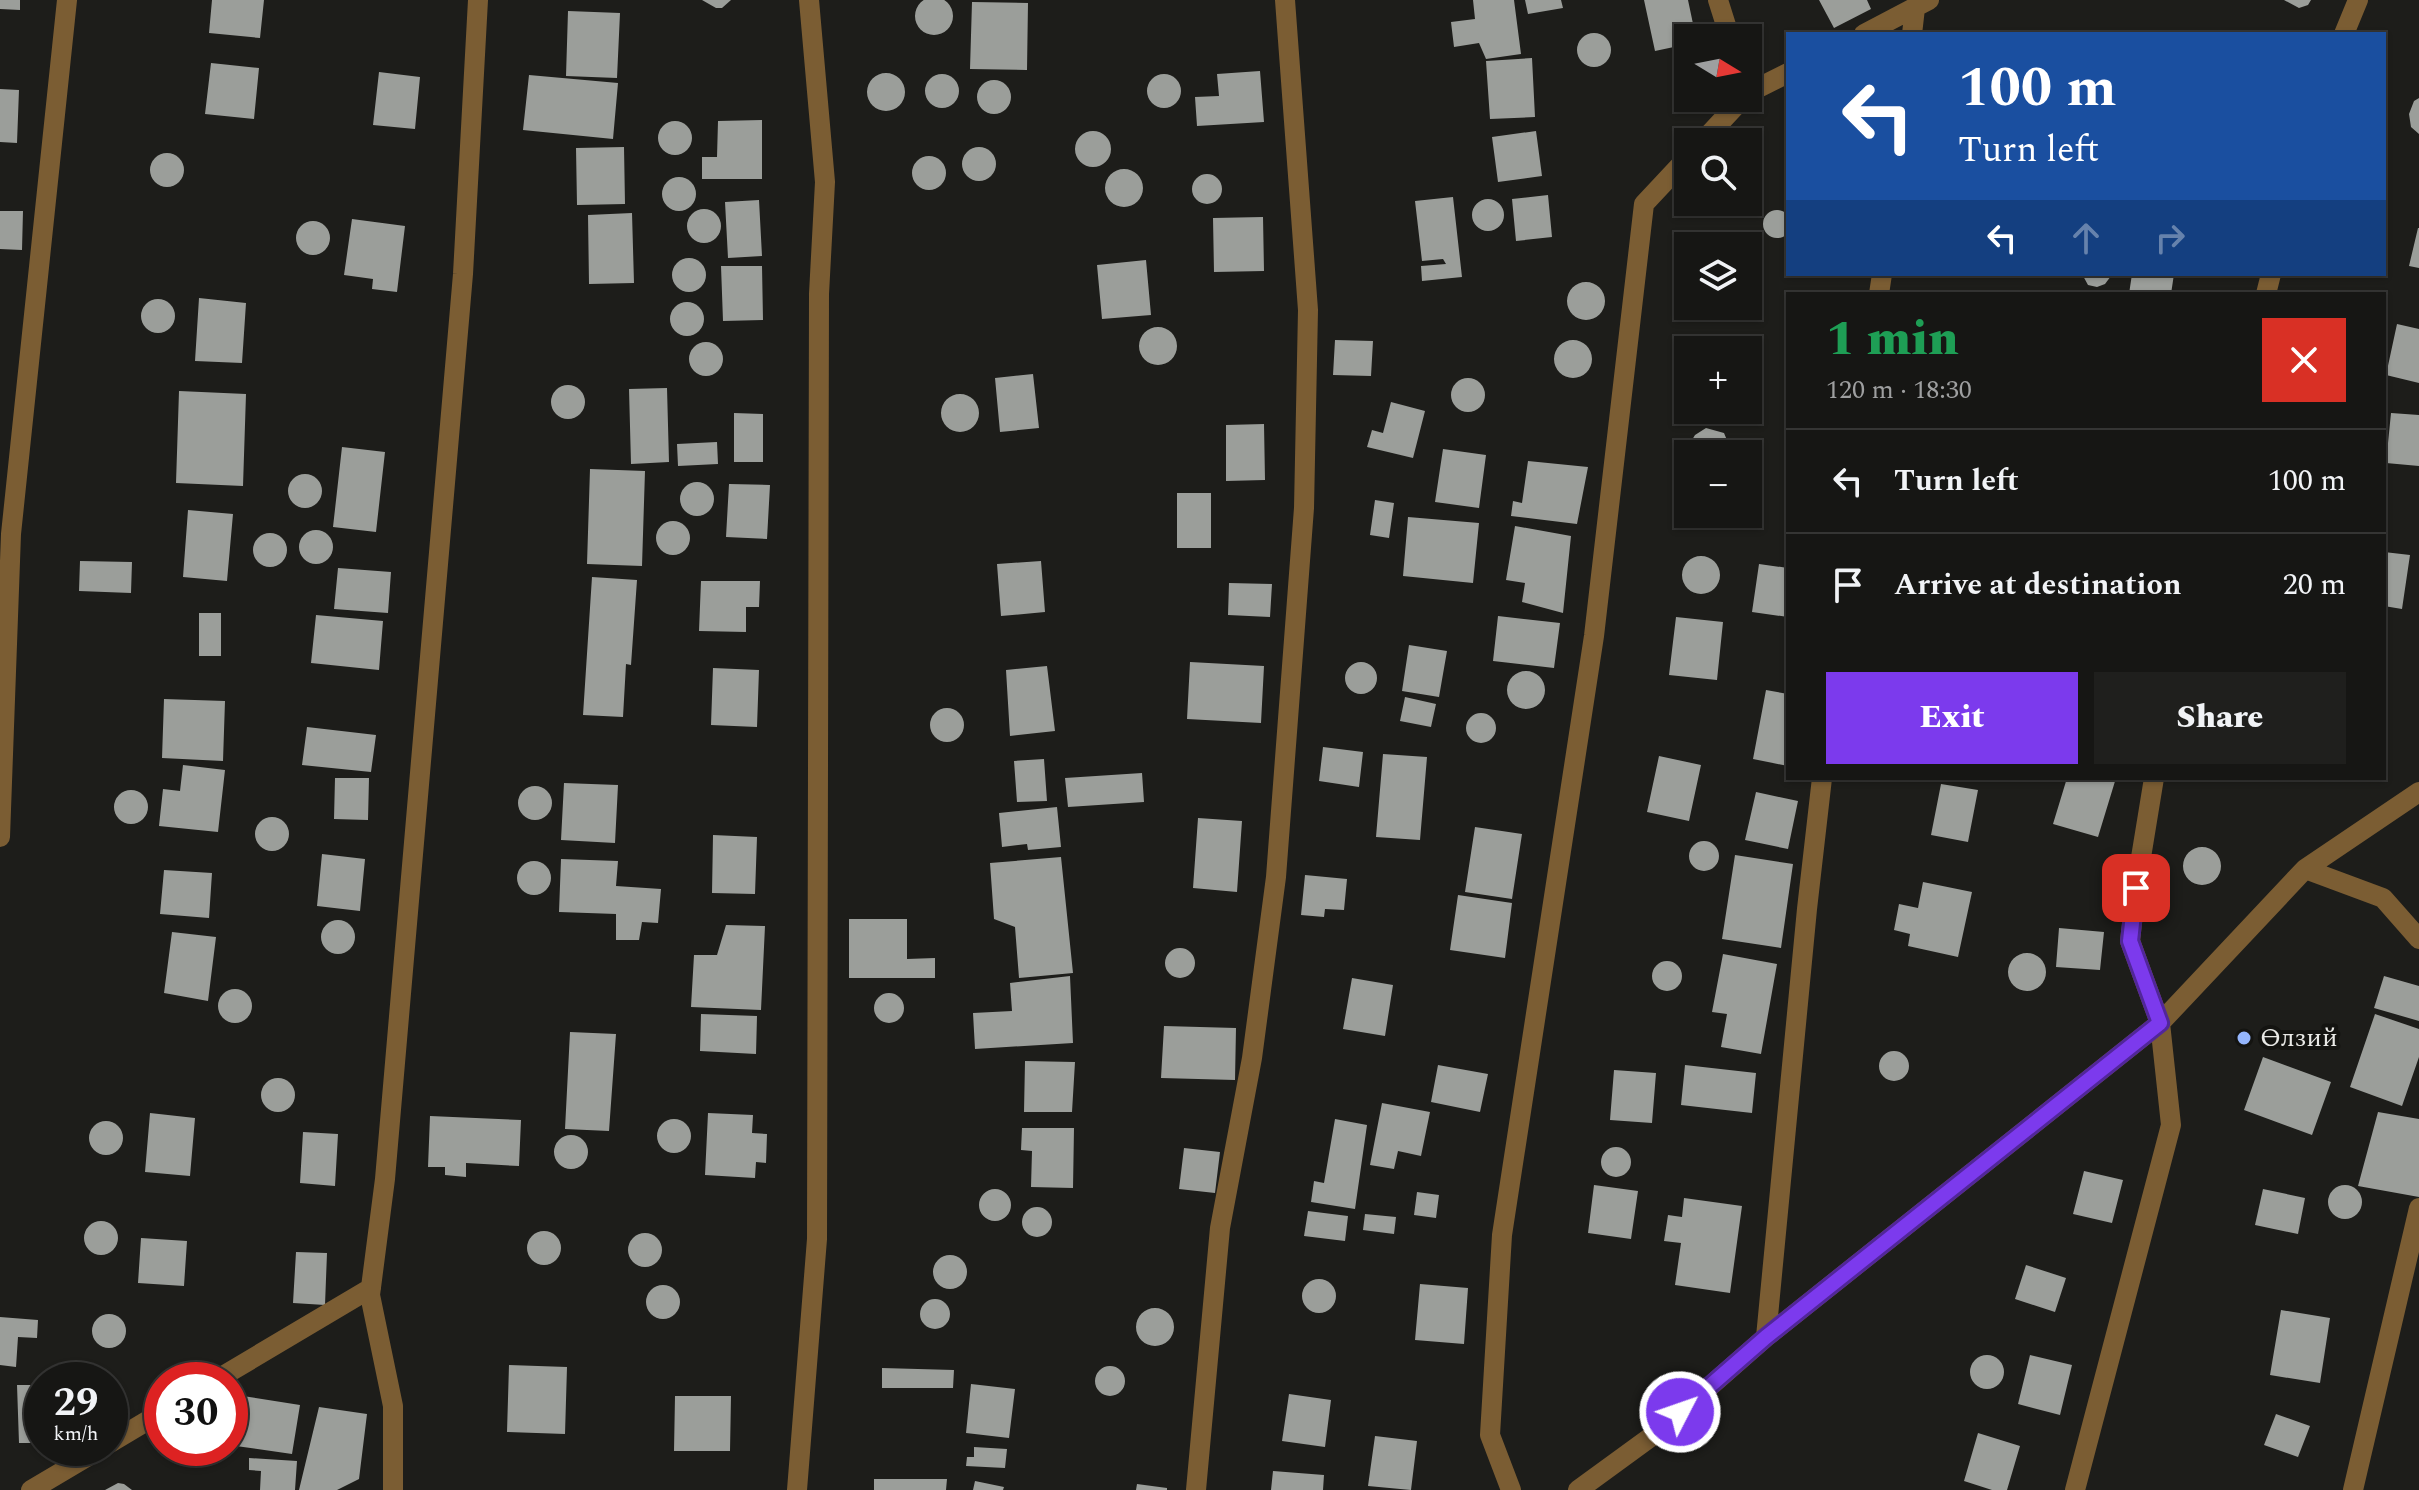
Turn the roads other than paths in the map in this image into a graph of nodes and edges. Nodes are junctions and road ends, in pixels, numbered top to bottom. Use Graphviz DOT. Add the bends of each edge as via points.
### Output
graph roads {
  1 [pos="67,0"];
  2 [pos="478,0"];
  3 [pos="809,0"];
  4 [pos="1285,0"];
  5 [pos="1718,0"];
  6 [pos="2358,0"];
  7 [pos="1922,4"];
  8 [pos="1726,24"];
  9 [pos="1868,32"];
  10 [pos="1913,32"];
  11 [pos="2345,32"];
  12 [pos="1786,74"];
  13 [pos="1762,86"];
  14 [pos="1730,112"];
  15 [pos="1715,128"];
  16 [pos="1674,172"];
  17 [pos="1822,780"];
  18 [pos="2154,780"];
  19 [pos="2419,785"];
  20 [pos="2419,792"];
  21 [pos="0,837"];
  22 [pos="2305,869"];
  23 [pos="2419,939"];
  24 [pos="2160,1023"];
  25 [pos="2419,1208"];
  26 [pos="371,1288"];
  27 [pos="1766,1337"];
  28 [pos="246,1362"];
  29 [pos="72,1466"];
  30 [pos="31,1490"];
  31 [pos="393,1490"];
  32 [pos="797,1490"];
  33 [pos="1196,1490"];
  34 [pos="1511,1490"];
  35 [pos="1578,1490"];
  36 [pos="2075,1490"];
  37 [pos="2353,1490"];
  1 -- 21 [label="street" via="11,534"];
  2 -- 26 [label="street" via="463,274 385,1179"];
  3 -- 32 [label="street" via="825,182 819,294 817,1239"];
  4 -- 33 [label="street" via="1308,310 1304,508 1276,877 1252,1058 1220,1228"];
  5 -- 8 [label="street"];
  6 -- 11 [label="street"];
  7 -- 9 [label="street"];
  7 -- 10 [label="street"];
  12 -- 13 [label="street"];
  14 -- 15 [label="street"];
  16 -- 34 [label="street" via="1644,204 1594,636 1502,1235 1490,1435"];
  17 -- 27 [label="street"];
  18 -- 24 [label="street" via="2130,941"];
  19 -- 20 [label="street"];
  20 -- 22 [label="street"];
  22 -- 23 [label="street" via="2383,898"];
  22 -- 24 [label="street"];
  24 -- 27 [label="street"];
  24 -- 36 [label="street" via="2171,1125"];
  25 -- 37 [label="street"];
  26 -- 28 [label="street"];
  26 -- 31 [label="street" via="393,1406"];
  27 -- 35 [label="street" via="1659,1431"];
  29 -- 30 [label="street"];
}
